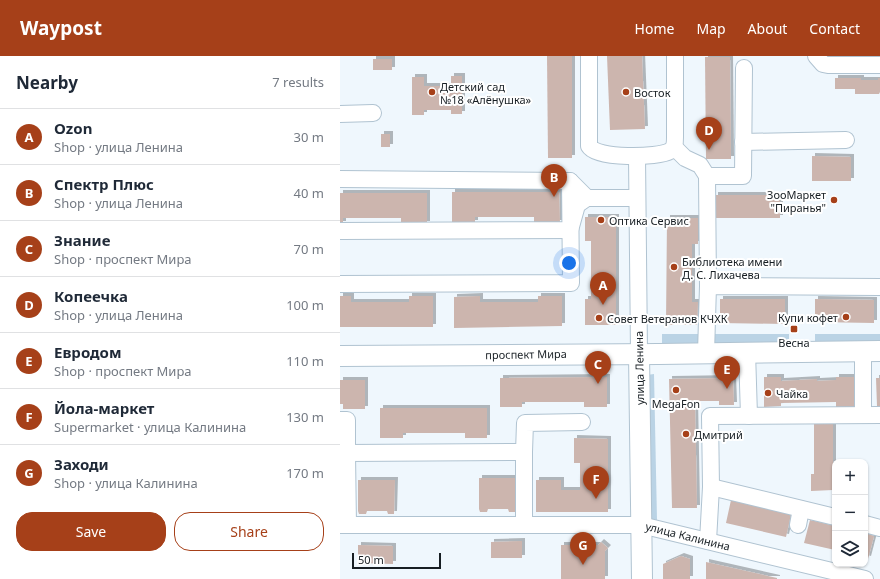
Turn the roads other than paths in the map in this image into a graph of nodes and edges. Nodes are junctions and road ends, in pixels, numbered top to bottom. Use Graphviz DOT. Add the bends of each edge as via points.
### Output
graph roads {
  1 [pos="589,56"];
  2 [pos="675,56"];
  3 [pos="816,56"];
  4 [pos="880,65"];
  5 [pos="744,68"];
  6 [pos="373,113"];
  7 [pos="340,114"];
  8 [pos="846,140"];
  9 [pos="743,142"];
  10 [pos="674,147"];
  11 [pos="637,156"];
  12 [pos="707,176"];
  13 [pos="340,179"];
  14 [pos="570,181"];
  15 [pos="588,198"];
  16 [pos="637,198"];
  17 [pos="570,230"];
  18 [pos="340,231"];
  19 [pos="340,284"];
  20 [pos="708,286"];
  21 [pos="880,286"];
  22 [pos="871,351"];
  23 [pos="747,352"];
  24 [pos="639,353"];
  25 [pos="706,353"];
  26 [pos="340,356"];
  27 [pos="863,415"];
  28 [pos="880,415"];
  29 [pos="749,416"];
  30 [pos="340,420"];
  31 [pos="582,422"];
  32 [pos="524,452"];
  33 [pos="347,453"];
  34 [pos="711,487"];
  35 [pos="801,509"];
  36 [pos="832,516"];
  37 [pos="344,525"];
  38 [pos="524,525"];
  39 [pos="642,525"];
  40 [pos="868,525"];
  41 [pos="798,526"];
  42 [pos="880,528"];
  43 [pos="708,541"];
  44 [pos="642,579"];
  45 [pos="865,579"];
  1 -- 11 [label="street" via="591,149 599,153"];
  2 -- 10 [label="street"];
  3 -- 4 [label="street" via="823,64 828,65"];
  5 -- 9 [label="street"];
  6 -- 7 [label="street"];
  8 -- 9 [label="street"];
  9 -- 12 [label="street" via="743,176"];
  10 -- 11 [label="street" via="669,152"];
  10 -- 12 [label="street" via="685,158 700,165"];
  11 -- 16 [label="street, улица Ленина"];
  12 -- 20 [label="street"];
  13 -- 14 [label="street"];
  14 -- 15 [label="street"];
  14 -- 17 [label="street"];
  15 -- 16 [label="street"];
  15 -- 17 [label="street" via="578,205"];
  16 -- 24 [label="street, улица Ленина"];
  17 -- 18 [label="street"];
  17 -- 19 [label="street" via="571,283"];
  20 -- 21 [label="street"];
  20 -- 25 [label="street"];
  22 -- 23 [label="main road, проспект Мира"];
  22 -- 27 [label="street"];
  23 -- 25 [label="main road, проспект Мира"];
  23 -- 29 [label="street"];
  24 -- 25 [label="main road, проспект Мира"];
  24 -- 26 [label="main road, проспект Мира"];
  24 -- 39 [label="main road, улица Ленина"];
  27 -- 28 [label="street"];
  27 -- 29 [label="street"];
  29 -- 34 [label="street" via="710,416"];
  30 -- 33 [label="street" via="347,420"];
  31 -- 32 [label="street" via="525,423"];
  32 -- 33 [label="street"];
  32 -- 38 [label="street"];
  33 -- 37 [label="street"];
  34 -- 35 [label="street"];
  34 -- 43 [label="street"];
  35 -- 36 [label="street"];
  35 -- 41 [label="street"];
  37 -- 38 [label="street, улица Калинина"];
  38 -- 39 [label="street, улица Калинина"];
  39 -- 43 [label="street, улица Калинина"];
  39 -- 44 [label="main road, улица Ленина"];
  40 -- 42 [label="street"];
  43 -- 45 [label="street, улица Калинина"];
}
